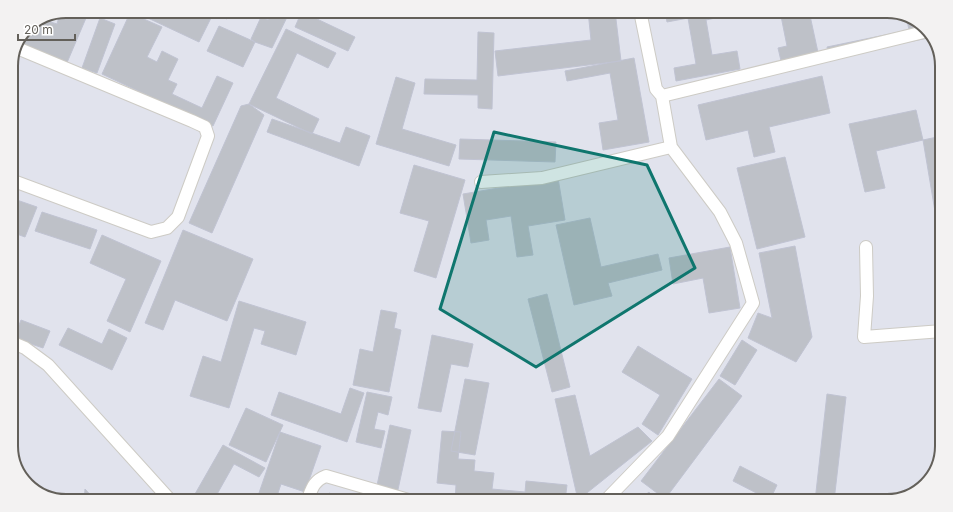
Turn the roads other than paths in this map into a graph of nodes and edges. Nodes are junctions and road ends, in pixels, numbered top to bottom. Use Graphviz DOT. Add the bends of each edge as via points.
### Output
graph roads {
  1 [pos="641,18"];
  2 [pos="922,33"];
  3 [pos="21,50"];
  4 [pos="662,96"];
  5 [pos="671,147"];
  6 [pos="480,182"];
  7 [pos="18,183"];
  8 [pos="866,247"];
  9 [pos="935,332"];
  10 [pos="18,345"];
  11 [pos="165,494"];
  12 [pos="310,494"];
  13 [pos="388,494"];
  14 [pos="612,494"];
  1 -- 4 [label="street" via="656,89"];
  2 -- 4 [label="street"];
  3 -- 7 [label="street" via="192,121 205,128 208,136 178,217 167,228 151,232"];
  4 -- 5 [label="street"];
  5 -- 6 [label="street" via="542,178"];
  5 -- 14 [label="street" via="720,212 736,243 753,303 668,436"];
  8 -- 9 [label="street" via="864,337"];
  10 -- 11 [label="street" via="48,365"];
  12 -- 13 [label="street" via="318,479 326,476"];
}
